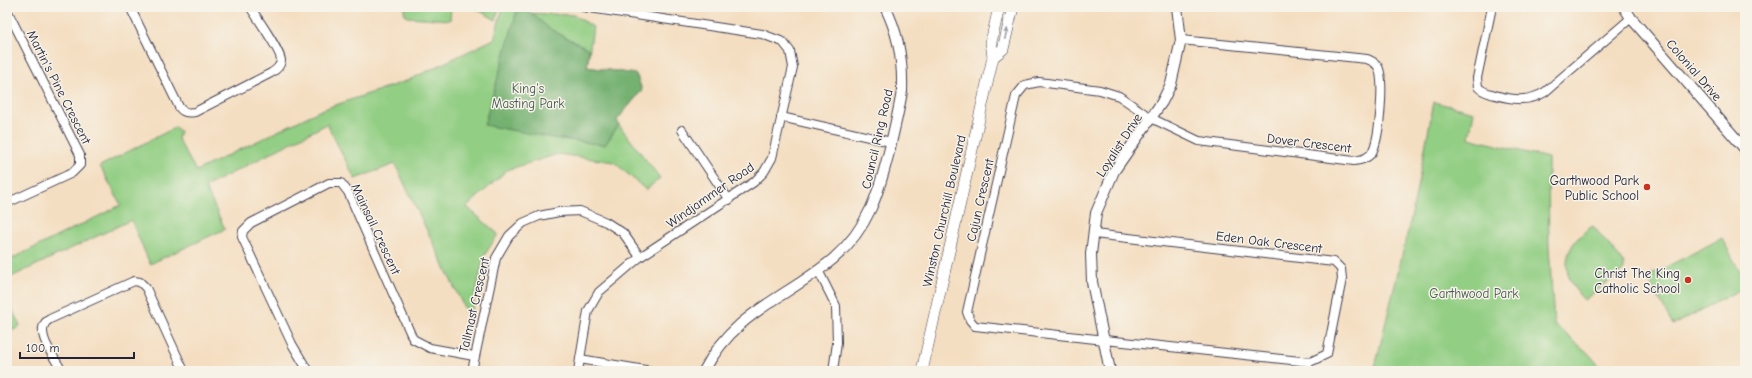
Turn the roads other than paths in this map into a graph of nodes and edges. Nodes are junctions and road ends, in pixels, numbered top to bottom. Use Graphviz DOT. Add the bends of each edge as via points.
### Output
graph roads {
  1 [pos="130,7"];
  2 [pos="250,7"];
  3 [pos="583,7"];
  4 [pos="885,7"];
  5 [pos="999,7"];
  6 [pos="1013,7"];
  7 [pos="1177,7"];
  8 [pos="1492,7"];
  9 [pos="1624,7"];
  10 [pos="7,10"];
  11 [pos="1631,18"];
  12 [pos="1181,40"];
  13 [pos="993,58"];
  14 [pos="781,117"];
  15 [pos="1151,118"];
  16 [pos="682,130"];
  17 [pos="891,142"];
  18 [pos="1745,149"];
  19 [pos="729,200"];
  20 [pos="7,203"];
  21 [pos="1094,234"];
  22 [pos="640,257"];
  23 [pos="818,270"];
  24 [pos="1104,339"];
  25 [pos="474,356"];
  26 [pos="580,359"];
  27 [pos="62,371"];
  28 [pos="184,371"];
  29 [pos="308,371"];
  30 [pos="472,371"];
  31 [pos="578,371"];
  32 [pos="651,371"];
  33 [pos="704,371"];
  34 [pos="833,371"];
  35 [pos="922,371"];
  36 [pos="1110,371"];
  1 -- 2 [label="street" via="179,107 188,113 195,112 271,73 281,63 281,58"];
  3 -- 14 [label="street, Windjammer Road" via="762,34 783,42 790,51 793,67"];
  4 -- 17 [label="street, Council Ring Road" via="896,34 903,77 900,106"];
  5 -- 13 [label="main road, Winston Churchill Boulevard" via="991,42"];
  13 -- 6 [label="main road, Winston Churchill Boulevard, one-way" via="1003,49"];
  7 -- 12 [label="street, Loyalist Drive"];
  8 -- 11 [label="street" via="1477,78 1478,88 1519,100 1533,98 1545,92"];
  9 -- 11 [label="street, Colonial Drive"];
  10 -- 20 [label="street, Martin's Pine Crescent" via="80,155 80,165 72,173"];
  11 -- 18 [label="street, Colonial Drive"];
  12 -- 15 [label="street, Loyalist Drive" via="1171,84"];
  12 -- 15 [label="street, Dover Crescent" via="1367,59 1374,62 1379,67 1382,87 1380,117 1373,149 1363,160 1354,161 1199,141"];
  13 -- 35 [label="main road, Winston Churchill Boulevard"];
  14 -- 17 [label="street"];
  14 -- 19 [label="street, Windjammer Road" via="772,158 764,172"];
  15 -- 21 [label="street, Loyalist Drive" via="1114,171 1096,214"];
  15 -- 24 [label="street, Cajun Crescent" via="1119,96 1100,90 1039,82 1025,85 1016,96 967,312 975,326"];
  16 -- 19 [label="street"];
  17 -- 23 [label="street, Council Ring Road" via="881,186 868,217 848,244"];
  19 -- 22 [label="street, Windjammer Road"];
  21 -- 24 [label="street, Loyalist Drive" via="1091,254 1092,282"];
  21 -- 24 [label="street, Eden Oak Crescent" via="1324,260 1334,262 1341,269 1342,279 1327,354 1310,362"];
  22 -- 25 [label="street, Tallmast Crescent" via="623,233 606,222 580,211 539,216 523,223 509,236 496,258"];
  22 -- 26 [label="street, Windjammer Road" via="598,292 588,311"];
  23 -- 33 [label="street, Council Ring Road" via="736,327 720,345"];
  23 -- 34 [label="street" via="836,306 837,343"];
  24 -- 36 [label="street, Loyalist Drive"];
  25 -- 29 [label="street, Mainsail Crescent" via="430,348 413,339 348,192 341,183 329,182 251,223 243,231 242,237 292,344"];
  25 -- 30 [label="street, Tallmast Crescent"];
  26 -- 31 [label="street, Windjammer Road"];
  26 -- 32 [label="street"];
  27 -- 28 [label="street" via="43,336 41,330 44,323 134,281 140,282 146,288"];
}
